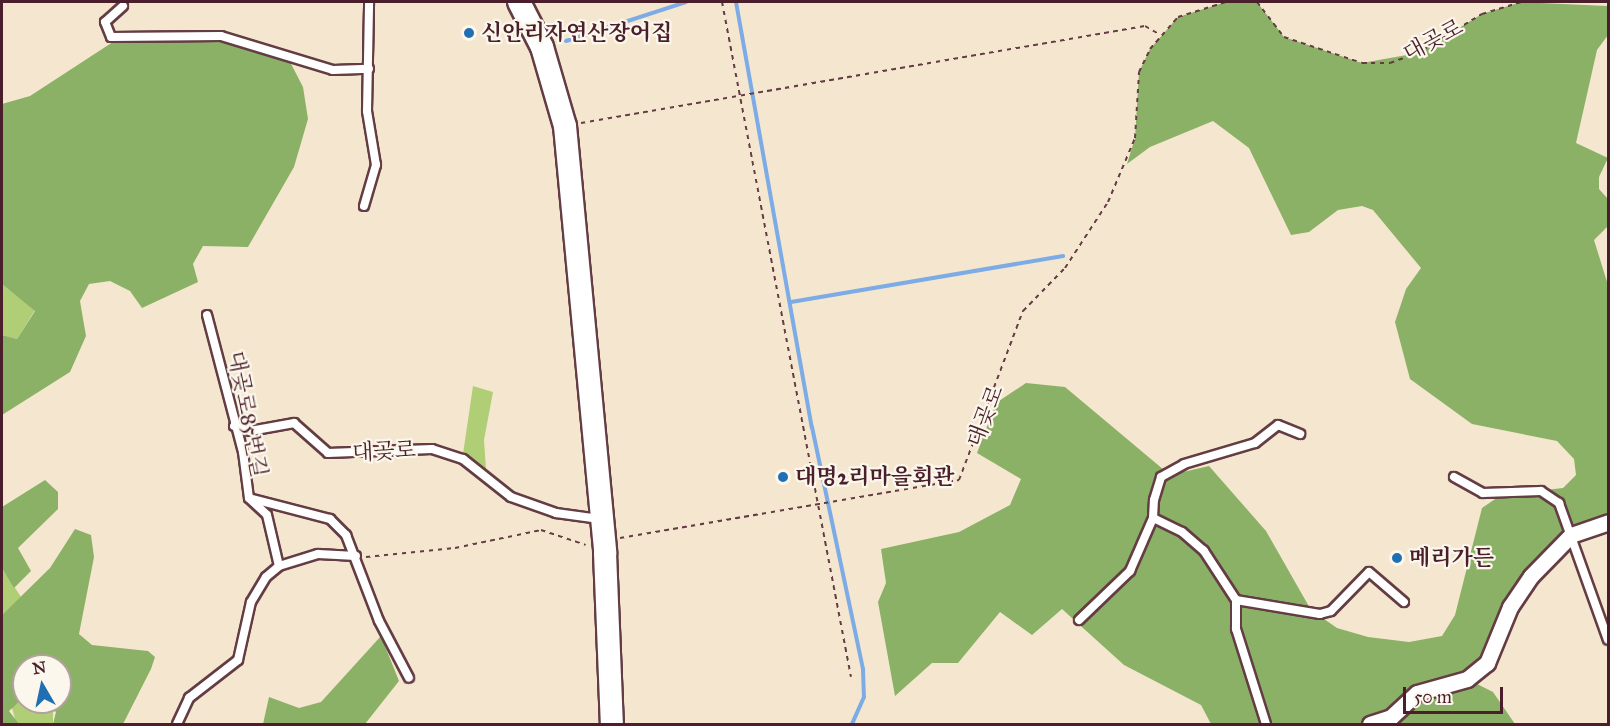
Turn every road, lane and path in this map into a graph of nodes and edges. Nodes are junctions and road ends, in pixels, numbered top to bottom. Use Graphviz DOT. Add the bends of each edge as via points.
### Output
graph roads {
  1 [pos="369,2"];
  2 [pos="519,2"];
  3 [pos="722,2"];
  4 [pos="1226,2"];
  5 [pos="1257,2"];
  6 [pos="1521,2"];
  7 [pos="123,6"];
  8 [pos="1159,34"];
  9 [pos="369,69"];
  10 [pos="740,94"];
  11 [pos="565,126"];
  12 [pos="364,207"];
  13 [pos="207,315"];
  14 [pos="234,426"];
  15 [pos="1300,434"];
  16 [pos="1454,477"];
  17 [pos="249,498"];
  18 [pos="818,505"];
  19 [pos="1153,518"];
  20 [pos="1608,522"];
  21 [pos="1571,535"];
  22 [pos="604,538"];
  23 [pos="356,556"];
  24 [pos="279,566"];
  25 [pos="1236,600"];
  26 [pos="1404,602"];
  27 [pos="1079,620"];
  28 [pos="1608,640"];
  29 [pos="850,677"];
  30 [pos="409,678"];
  31 [pos="177,724"];
  32 [pos="612,724"];
  33 [pos="1266,724"];
  34 [pos="1370,724"];
  1 -- 9 [label="lane"];
  2 -- 11 [label="street" via="542,46"];
  3 -- 10 [label="path"];
  4 -- 8 [label="path, 대곶로" via="1178,16"];
  5 -- 6 [label="path, 대곶로" via="1284,37 1362,63 1418,54 1482,14"];
  7 -- 9 [label="lane" via="105,22 111,37 221,36 333,70"];
  8 -- 10 [label="path" via="1145,26"];
  8 -- 18 [label="path, 대곶로" via="1140,72 1135,138 1108,202 1074,256 1023,311 959,480"];
  9 -- 12 [label="lane" via="367,111 376,165"];
  10 -- 11 [label="path"];
  10 -- 18 [label="path"];
  11 -- 22 [label="street"];
  13 -- 14 [label="lane, 대곶로85번길"];
  14 -- 17 [label="lane, 대곶로85번길"];
  14 -- 22 [label="lane, 대곶로" via="250,431 294,423 328,453 432,449 464,459 511,497 556,513"];
  15 -- 19 [label="lane" via="1278,425 1255,442 1170,470 1156,489"];
  16 -- 21 [label="lane" via="1483,493 1528,489 1552,496"];
  17 -- 23 [label="lane, 대곶로85번길" via="330,519"];
  17 -- 24 [label="lane" via="267,515"];
  18 -- 22 [label="path, 대곶로"];
  18 -- 29 [label="path"];
  19 -- 25 [label="lane" via="1204,551"];
  19 -- 27 [label="lane" via="1130,571"];
  20 -- 21 [label="street"];
  21 -- 28 [label="lane"];
  21 -- 34 [label="street" via="1531,576 1510,607 1487,663 1467,679 1424,690 1391,717"];
  22 -- 23 [label="path" via="541,530 455,548"];
  22 -- 32 [label="street"];
  23 -- 24 [label="lane" via="318,554"];
  23 -- 30 [label="lane, 대곶로85번길" via="379,621"];
  24 -- 31 [label="lane" via="256,590 238,660 189,698"];
  25 -- 26 [label="lane" via="1320,614 1331,611 1369,572"];
  25 -- 33 [label="lane" via="1236,629"];
}
